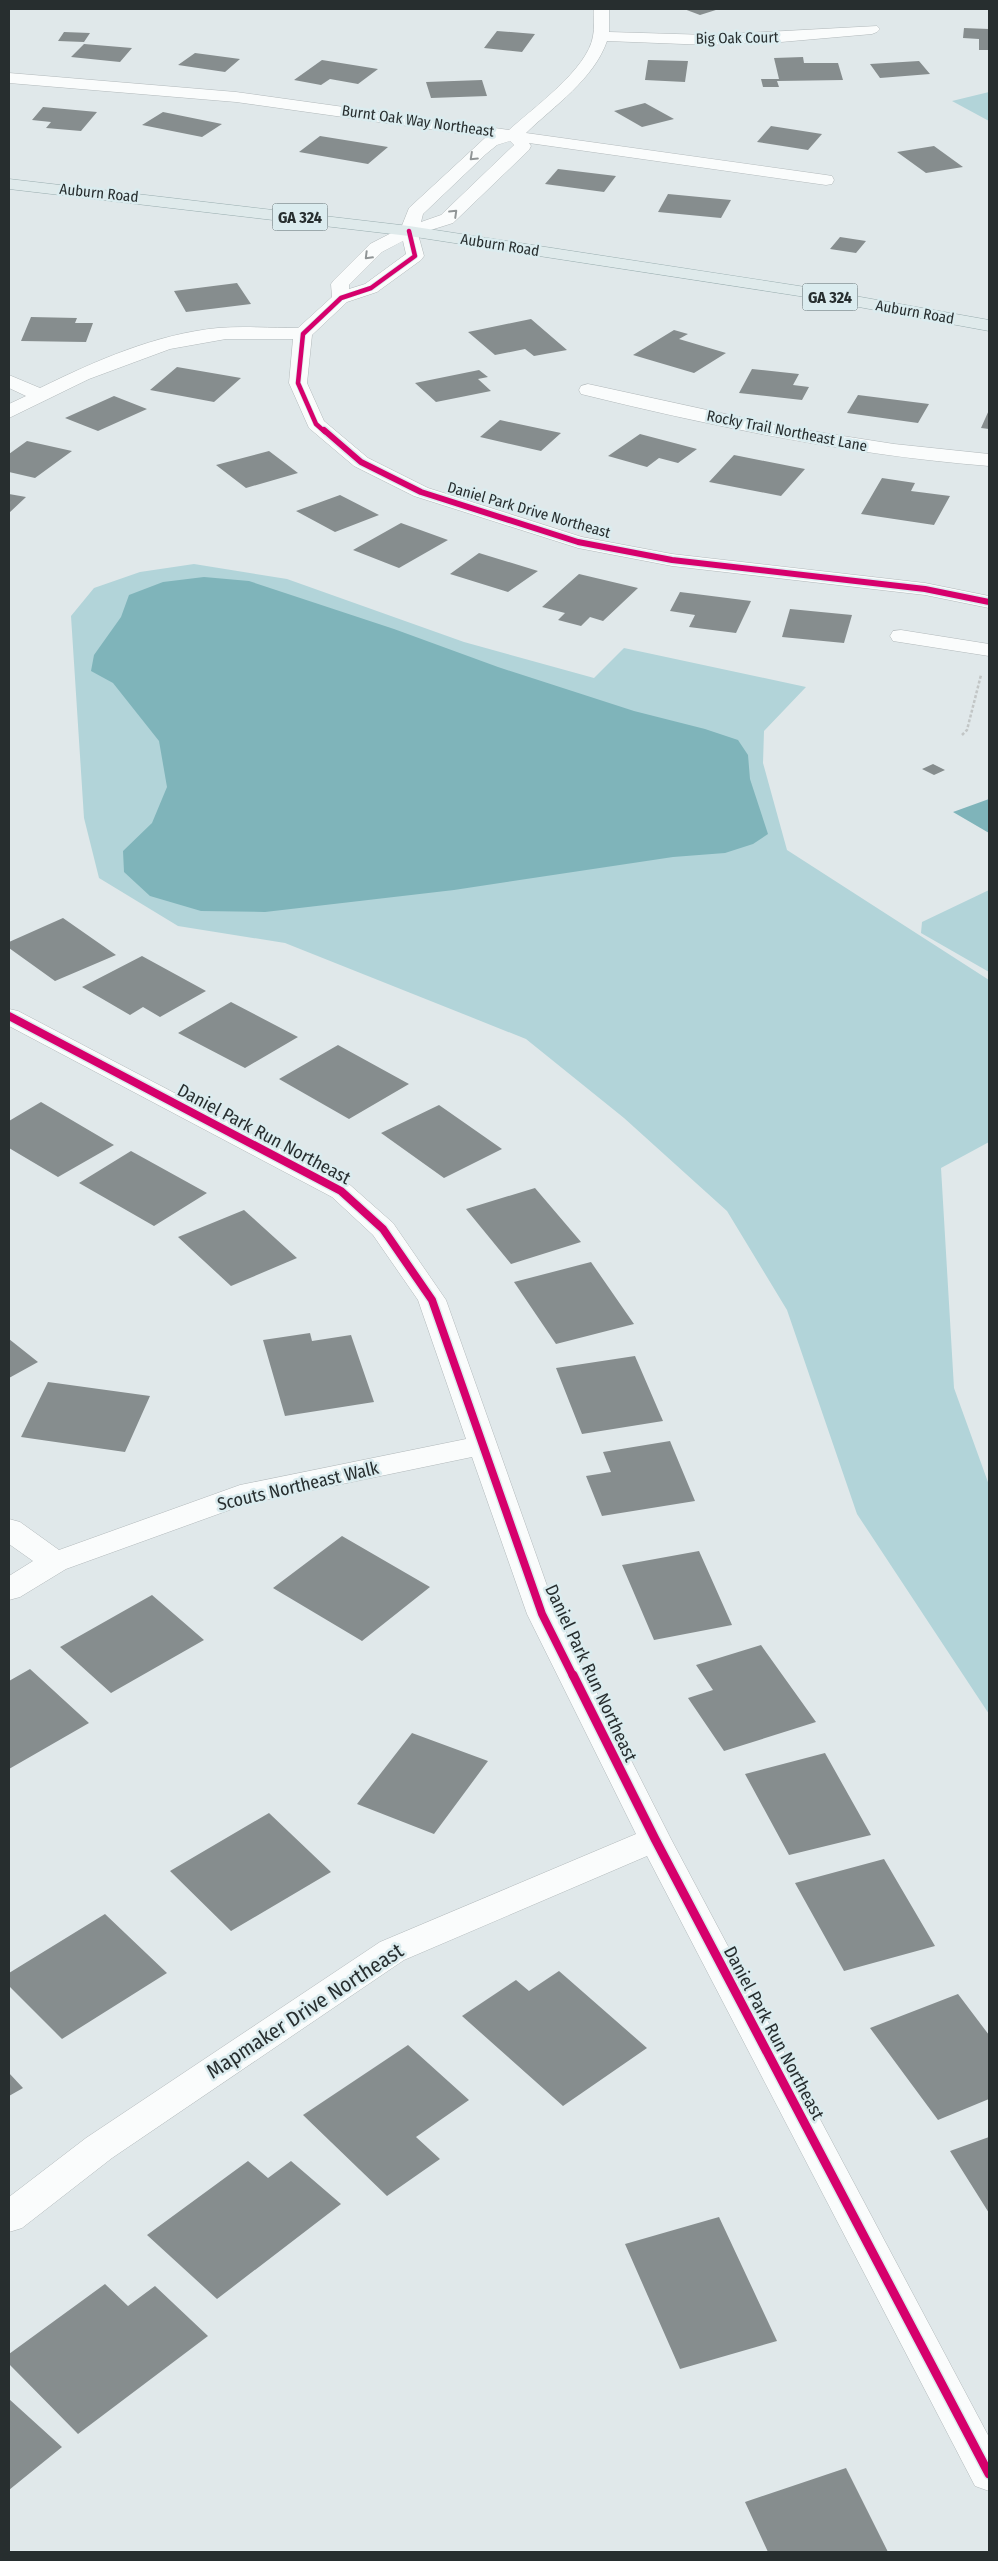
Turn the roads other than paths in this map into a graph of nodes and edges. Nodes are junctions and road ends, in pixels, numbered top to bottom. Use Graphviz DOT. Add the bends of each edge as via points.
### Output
graph roads {
  1 [pos="601,9"];
  2 [pos="872,30"];
  3 [pos="601,36"];
  4 [pos="9,78"];
  5 [pos="515,134"];
  6 [pos="826,180"];
  7 [pos="9,184"];
  8 [pos="409,231"];
  9 [pos="341,298"];
  10 [pos="989,326"];
  11 [pos="303,334"];
  12 [pos="9,381"];
  13 [pos="588,390"];
  14 [pos="40,395"];
  15 [pos="9,412"];
  16 [pos="989,460"];
  17 [pos="989,602"];
  18 [pos="901,636"];
  19 [pos="989,650"];
  20 [pos="9,1016"];
  21 [pos="483,1445"];
  22 [pos="9,1529"];
  23 [pos="55,1562"];
  24 [pos="9,1590"];
  25 [pos="655,1839"];
  26 [pos="9,2217"];
  27 [pos="989,2474"];
  1 -- 3 [label="street"];
  2 -- 3 [label="street, Big Oak Court" via="709,40"];
  3 -- 5 [label="street" via="596,50 579,74"];
  4 -- 5 [label="street, Burnt Oak Way Northeast" via="236,96"];
  5 -- 6 [label="street, Burnt Oak Way Northeast"];
  5 -- 8 [label="street, one-way" via="491,141 480,150 415,212"];
  8 -- 5 [label="street, one-way" via="447,219 523,146"];
  7 -- 8 [label="main road, Auburn Road / GA 324"];
  8 -- 9 [label="street, one-way" via="376,248 340,284"];
  8 -- 9 [label="street" via="415,256 372,288"];
  8 -- 10 [label="main road, Auburn Road / GA 324" via="799,292"];
  9 -- 11 [label="street"];
  11 -- 14 [label="street" via="216,334 156,346"];
  11 -- 17 [label="street, Daniel Park Drive Northeast" via="298,383 316,424 360,462 421,492 578,542 672,560 925,589"];
  12 -- 14 [label="street"];
  13 -- 16 [label="street, Rocky Trail Northeast Lane" via="785,433 894,450"];
  14 -- 15 [label="street"];
  18 -- 19 [label="street"];
  20 -- 21 [label="street, Daniel Park Run Northeast" via="342,1191 383,1229 432,1300"];
  21 -- 23 [label="street, Scouts Northeast Walk" via="240,1495"];
  21 -- 25 [label="street, Daniel Park Run Northeast" via="542,1614"];
  22 -- 23 [label="street"];
  23 -- 24 [label="street, Scouts Northeast Walk"];
  25 -- 26 [label="street, Mapmaker Drive Northeast" via="392,1951 98,2148"];
  25 -- 27 [label="street, Daniel Park Run Northeast"];
}
